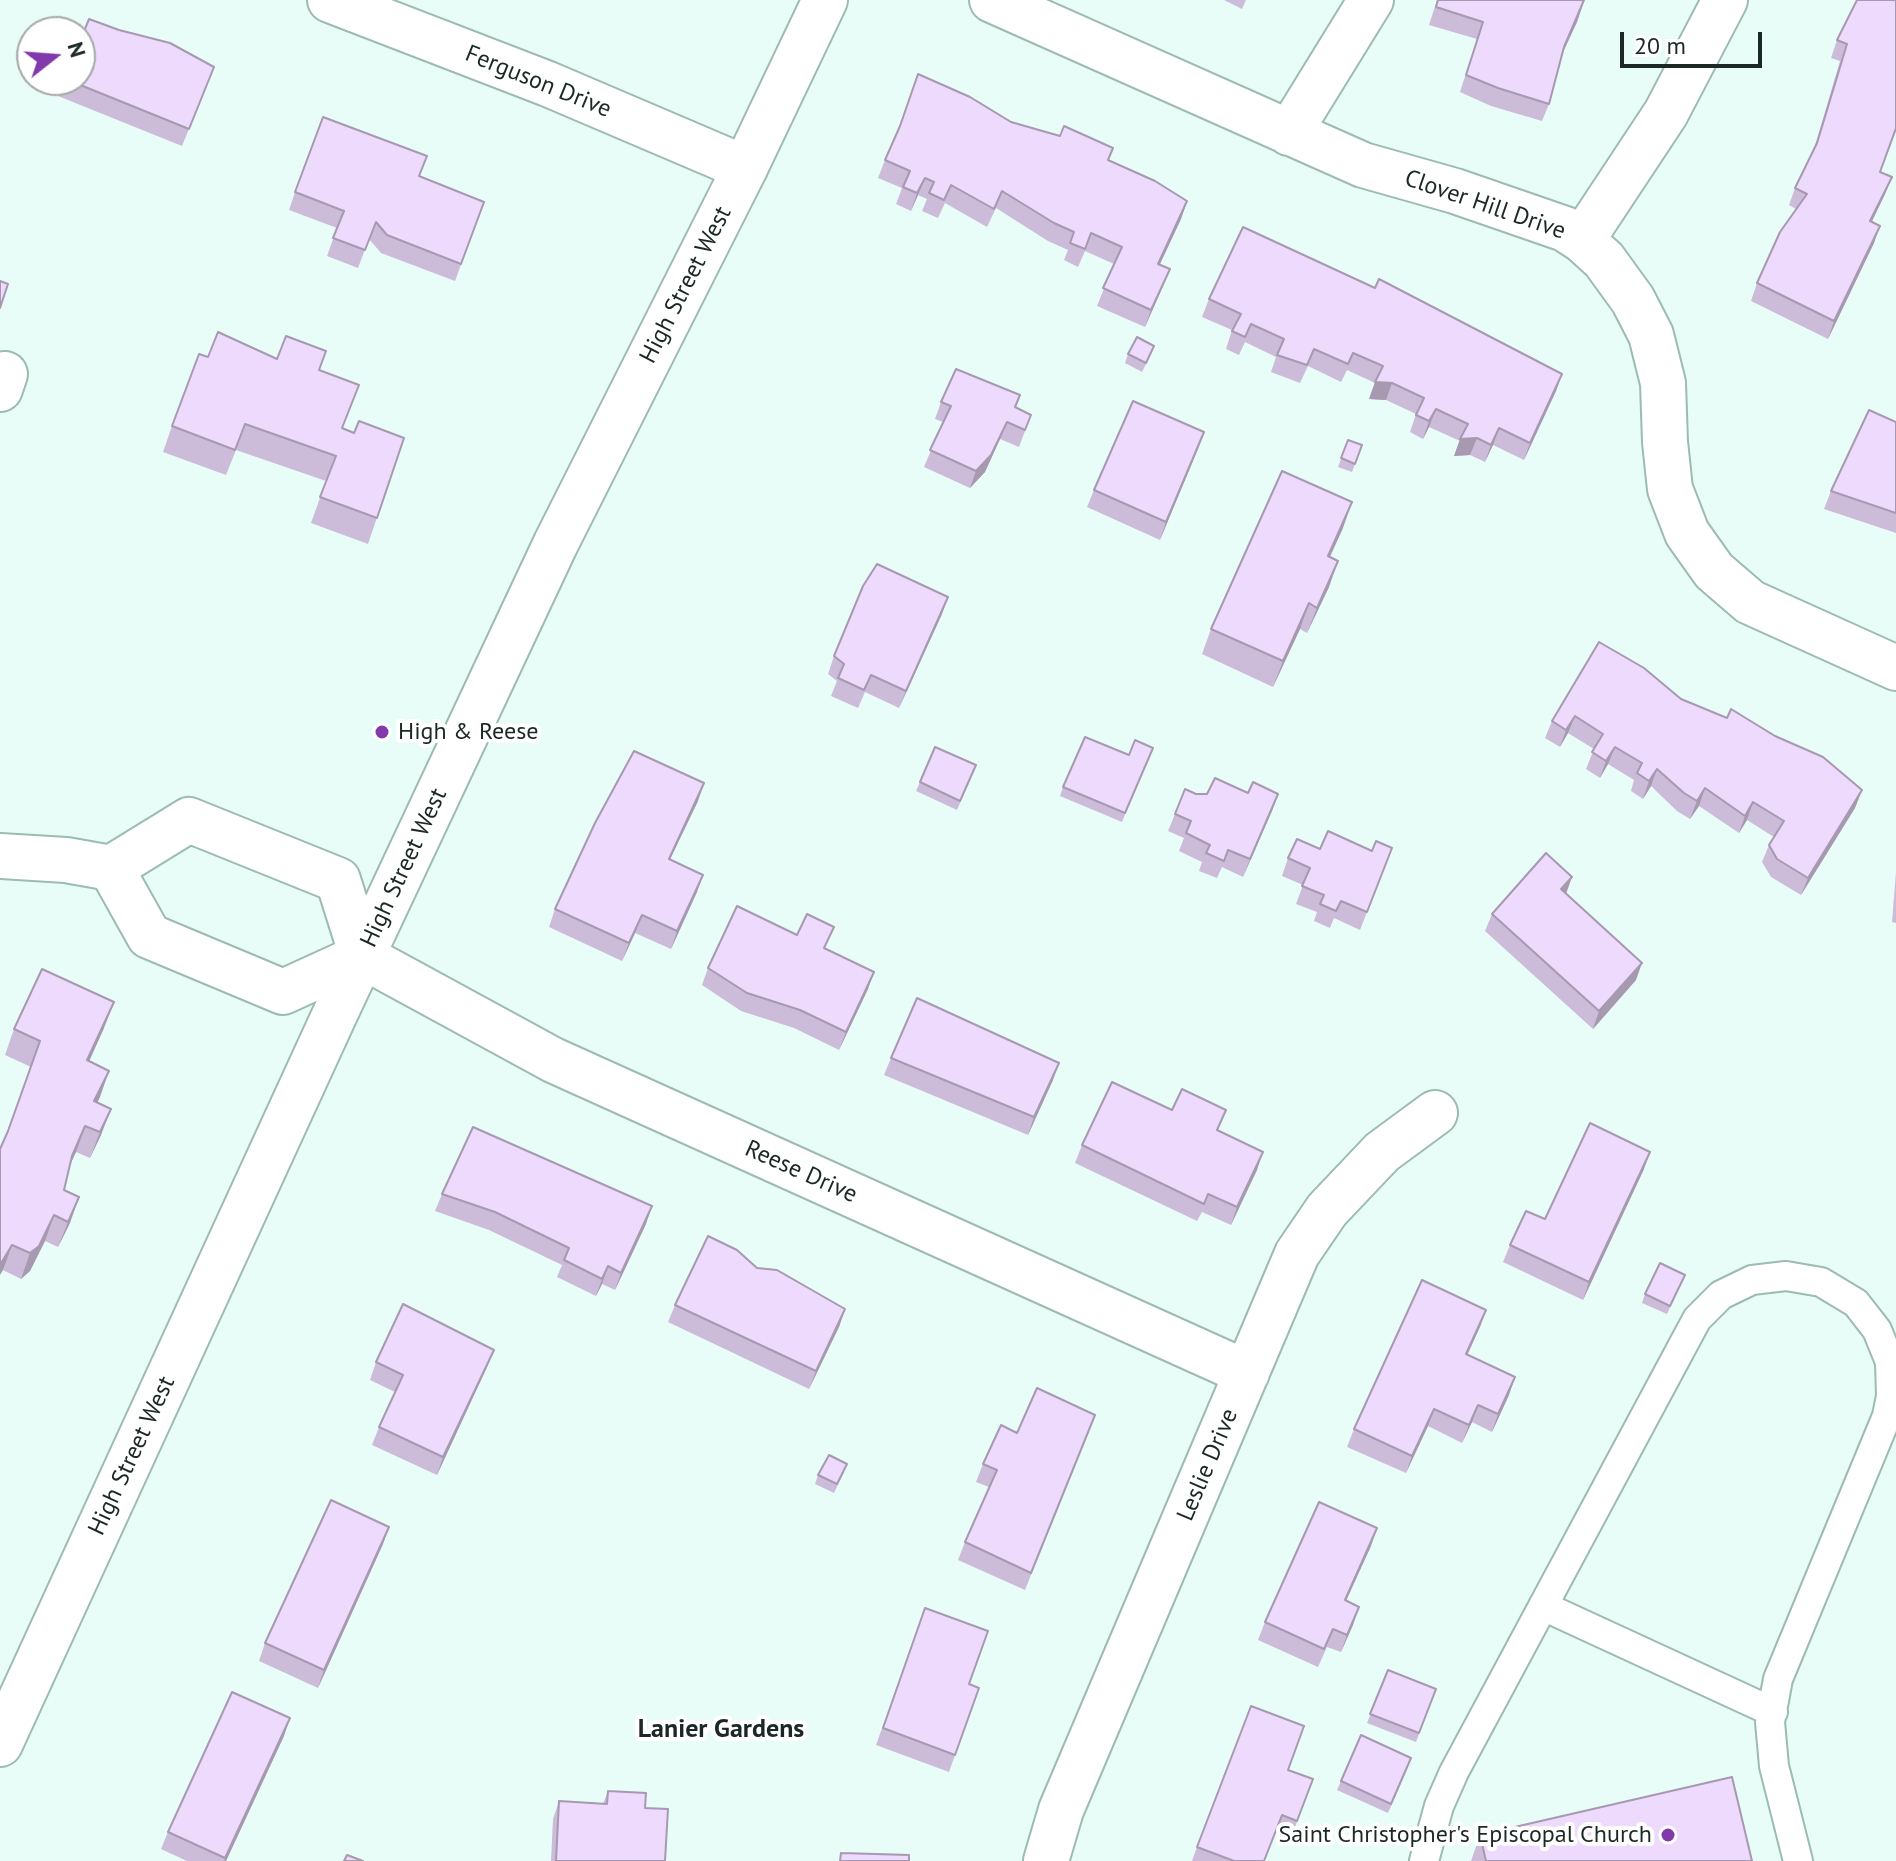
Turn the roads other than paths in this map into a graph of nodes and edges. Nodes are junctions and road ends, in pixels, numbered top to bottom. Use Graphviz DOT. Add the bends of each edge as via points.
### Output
graph roads {
  1 [pos="330,0"];
  2 [pos="825,0"];
  3 [pos="1371,0"];
  4 [pos="1725,0"];
  5 [pos="1011,4"];
  6 [pos="1289,133"];
  7 [pos="745,168"];
  8 [pos="1582,240"];
  9 [pos="1896,668"];
  10 [pos="0,856"];
  11 [pos="111,868"];
  12 [pos="362,956"];
  13 [pos="1435,1113"];
  14 [pos="1247,1373"];
  15 [pos="1543,1606"];
  16 [pos="1773,1712"];
  17 [pos="0,1744"];
  18 [pos="1046,1861"];
  19 [pos="1424,1861"];
  20 [pos="1798,1861"];
  1 -- 7 [label="street, Ferguson Drive"];
  2 -- 7 [label="street, High Street West"];
  3 -- 6 [label="street"];
  4 -- 8 [label="street" via="1666,113"];
  5 -- 6 [label="street, Clover Hill Drive"];
  6 -- 8 [label="street, Clover Hill Drive" via="1363,165 1455,191 1565,229"];
  7 -- 12 [label="street, High Street West" via="556,543"];
  8 -- 9 [label="street, Clover Hill Drive" via="1604,260 1651,335 1663,383 1670,489 1687,533 1714,571 1750,602"];
  10 -- 11 [label="street"];
  11 -- 12 [label="street" via="149,936 283,992"];
  11 -- 12 [label="street" via="189,820 338,880"];
  12 -- 14 [label="street, Reese Drive" via="553,1060"];
  12 -- 17 [label="street, High Street West"];
  13 -- 14 [label="street, Leslie Drive" via="1382,1152 1327,1210 1297,1254"];
  14 -- 18 [label="street, Leslie Drive" via="1061,1810"];
  15 -- 16 [label="lane"];
  15 -- 16 [label="lane" via="1697,1319 1721,1295 1752,1280 1786,1276 1821,1282 1856,1303 1877,1330 1890,1362 1891,1396 1778,1679"];
  15 -- 19 [label="lane" via="1454,1772"];
  16 -- 20 [label="lane" via="1774,1766"];
}
